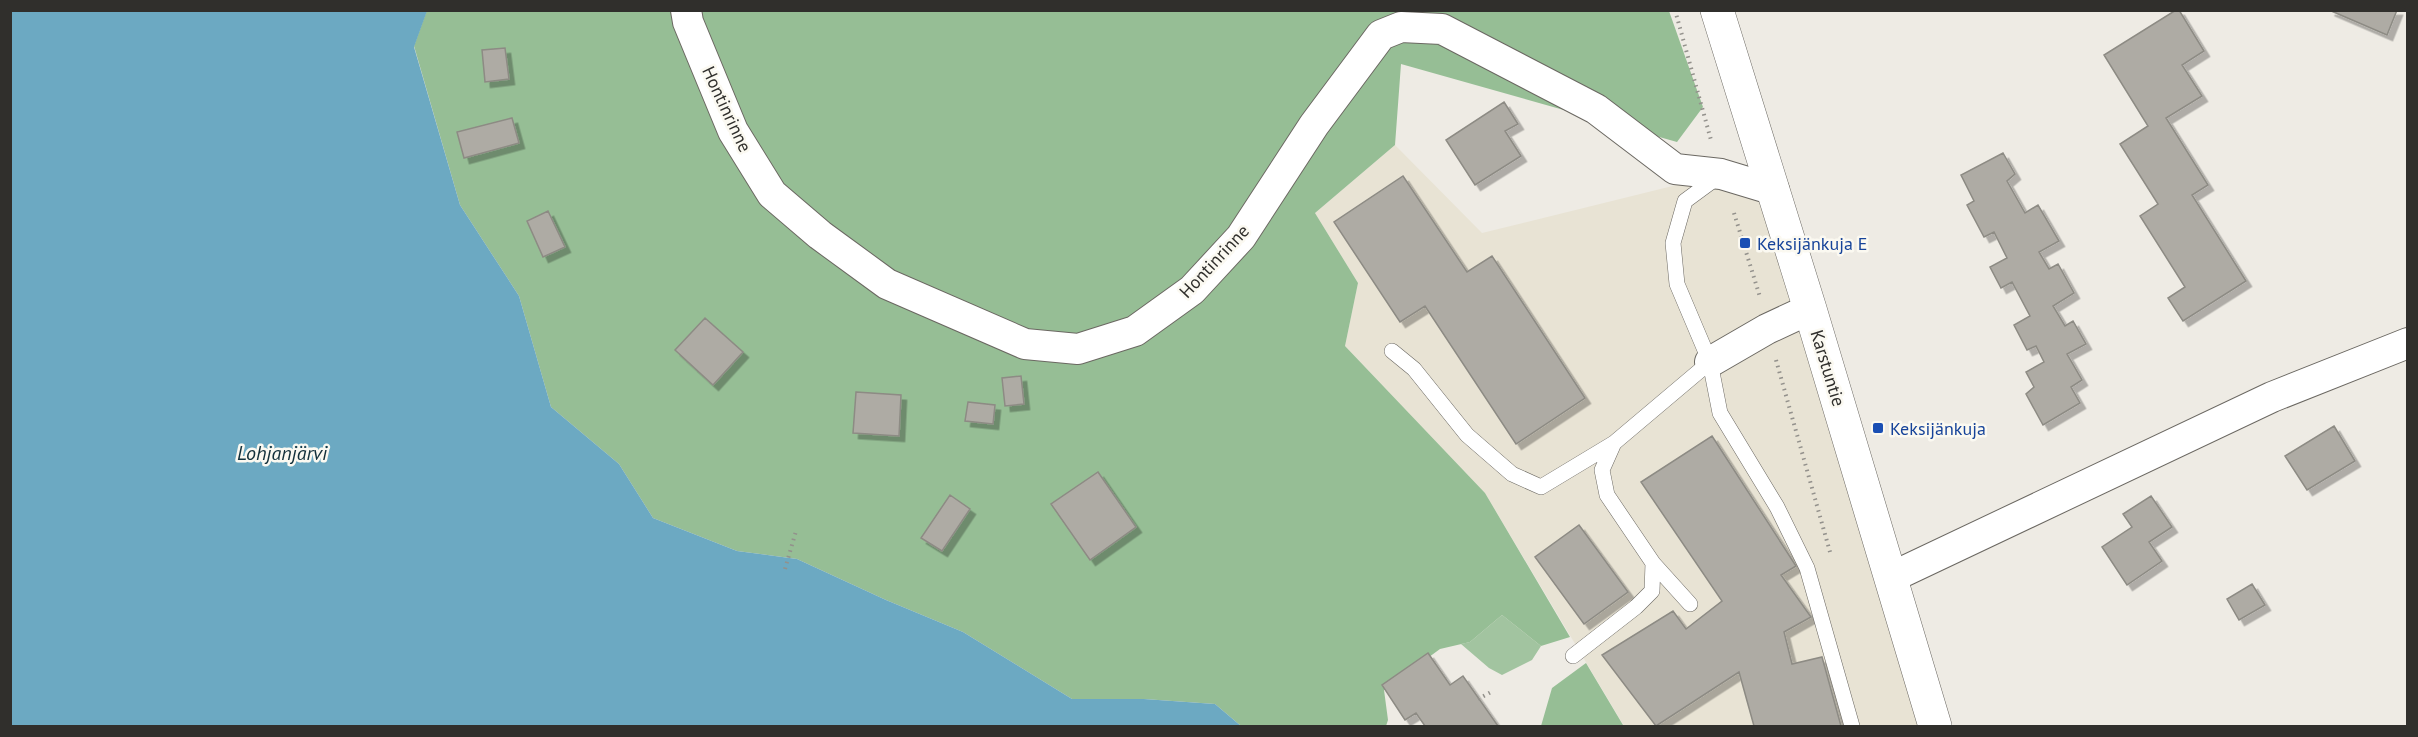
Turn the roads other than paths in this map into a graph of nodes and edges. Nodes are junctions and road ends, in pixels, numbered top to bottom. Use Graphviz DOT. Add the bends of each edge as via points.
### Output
graph roads {
  1 [pos="686,10"];
  2 [pos="1717,10"];
  3 [pos="1721,174"];
  4 [pos="1774,190"];
  5 [pos="1810,309"];
  6 [pos="2408,343"];
  7 [pos="1392,351"];
  8 [pos="1710,362"];
  9 [pos="1614,443"];
  10 [pos="1653,563"];
  11 [pos="1892,577"];
  12 [pos="1690,604"];
  13 [pos="1573,656"];
  14 [pos="1852,726"];
  15 [pos="1935,726"];
  1 -- 3 [label="street, Hontinrinne" via="733,131 772,194 887,284 1025,344 1078,349 1135,331 1192,290 1241,237 1314,124 1381,35 1401,27 1442,29 1596,108 1676,170"];
  2 -- 4 [label="street, Karstuntie"];
  3 -- 4 [label="street, Hontinrinne"];
  3 -- 8 [label="lane" via="1685,201 1673,243 1677,284"];
  4 -- 5 [label="street, Karstuntie"];
  5 -- 8 [label="street"];
  5 -- 11 [label="street, Karstuntie"];
  6 -- 11 [label="street" via="2272,397"];
  7 -- 9 [label="lane" via="1414,369 1467,435 1512,474 1541,487"];
  8 -- 9 [label="lane"];
  8 -- 14 [label="lane" via="1720,413 1807,568"];
  9 -- 10 [label="lane" via="1602,470 1606,495"];
  10 -- 12 [label="lane"];
  10 -- 13 [label="lane" via="1652,591"];
  11 -- 15 [label="street, Karstuntie"];
}
